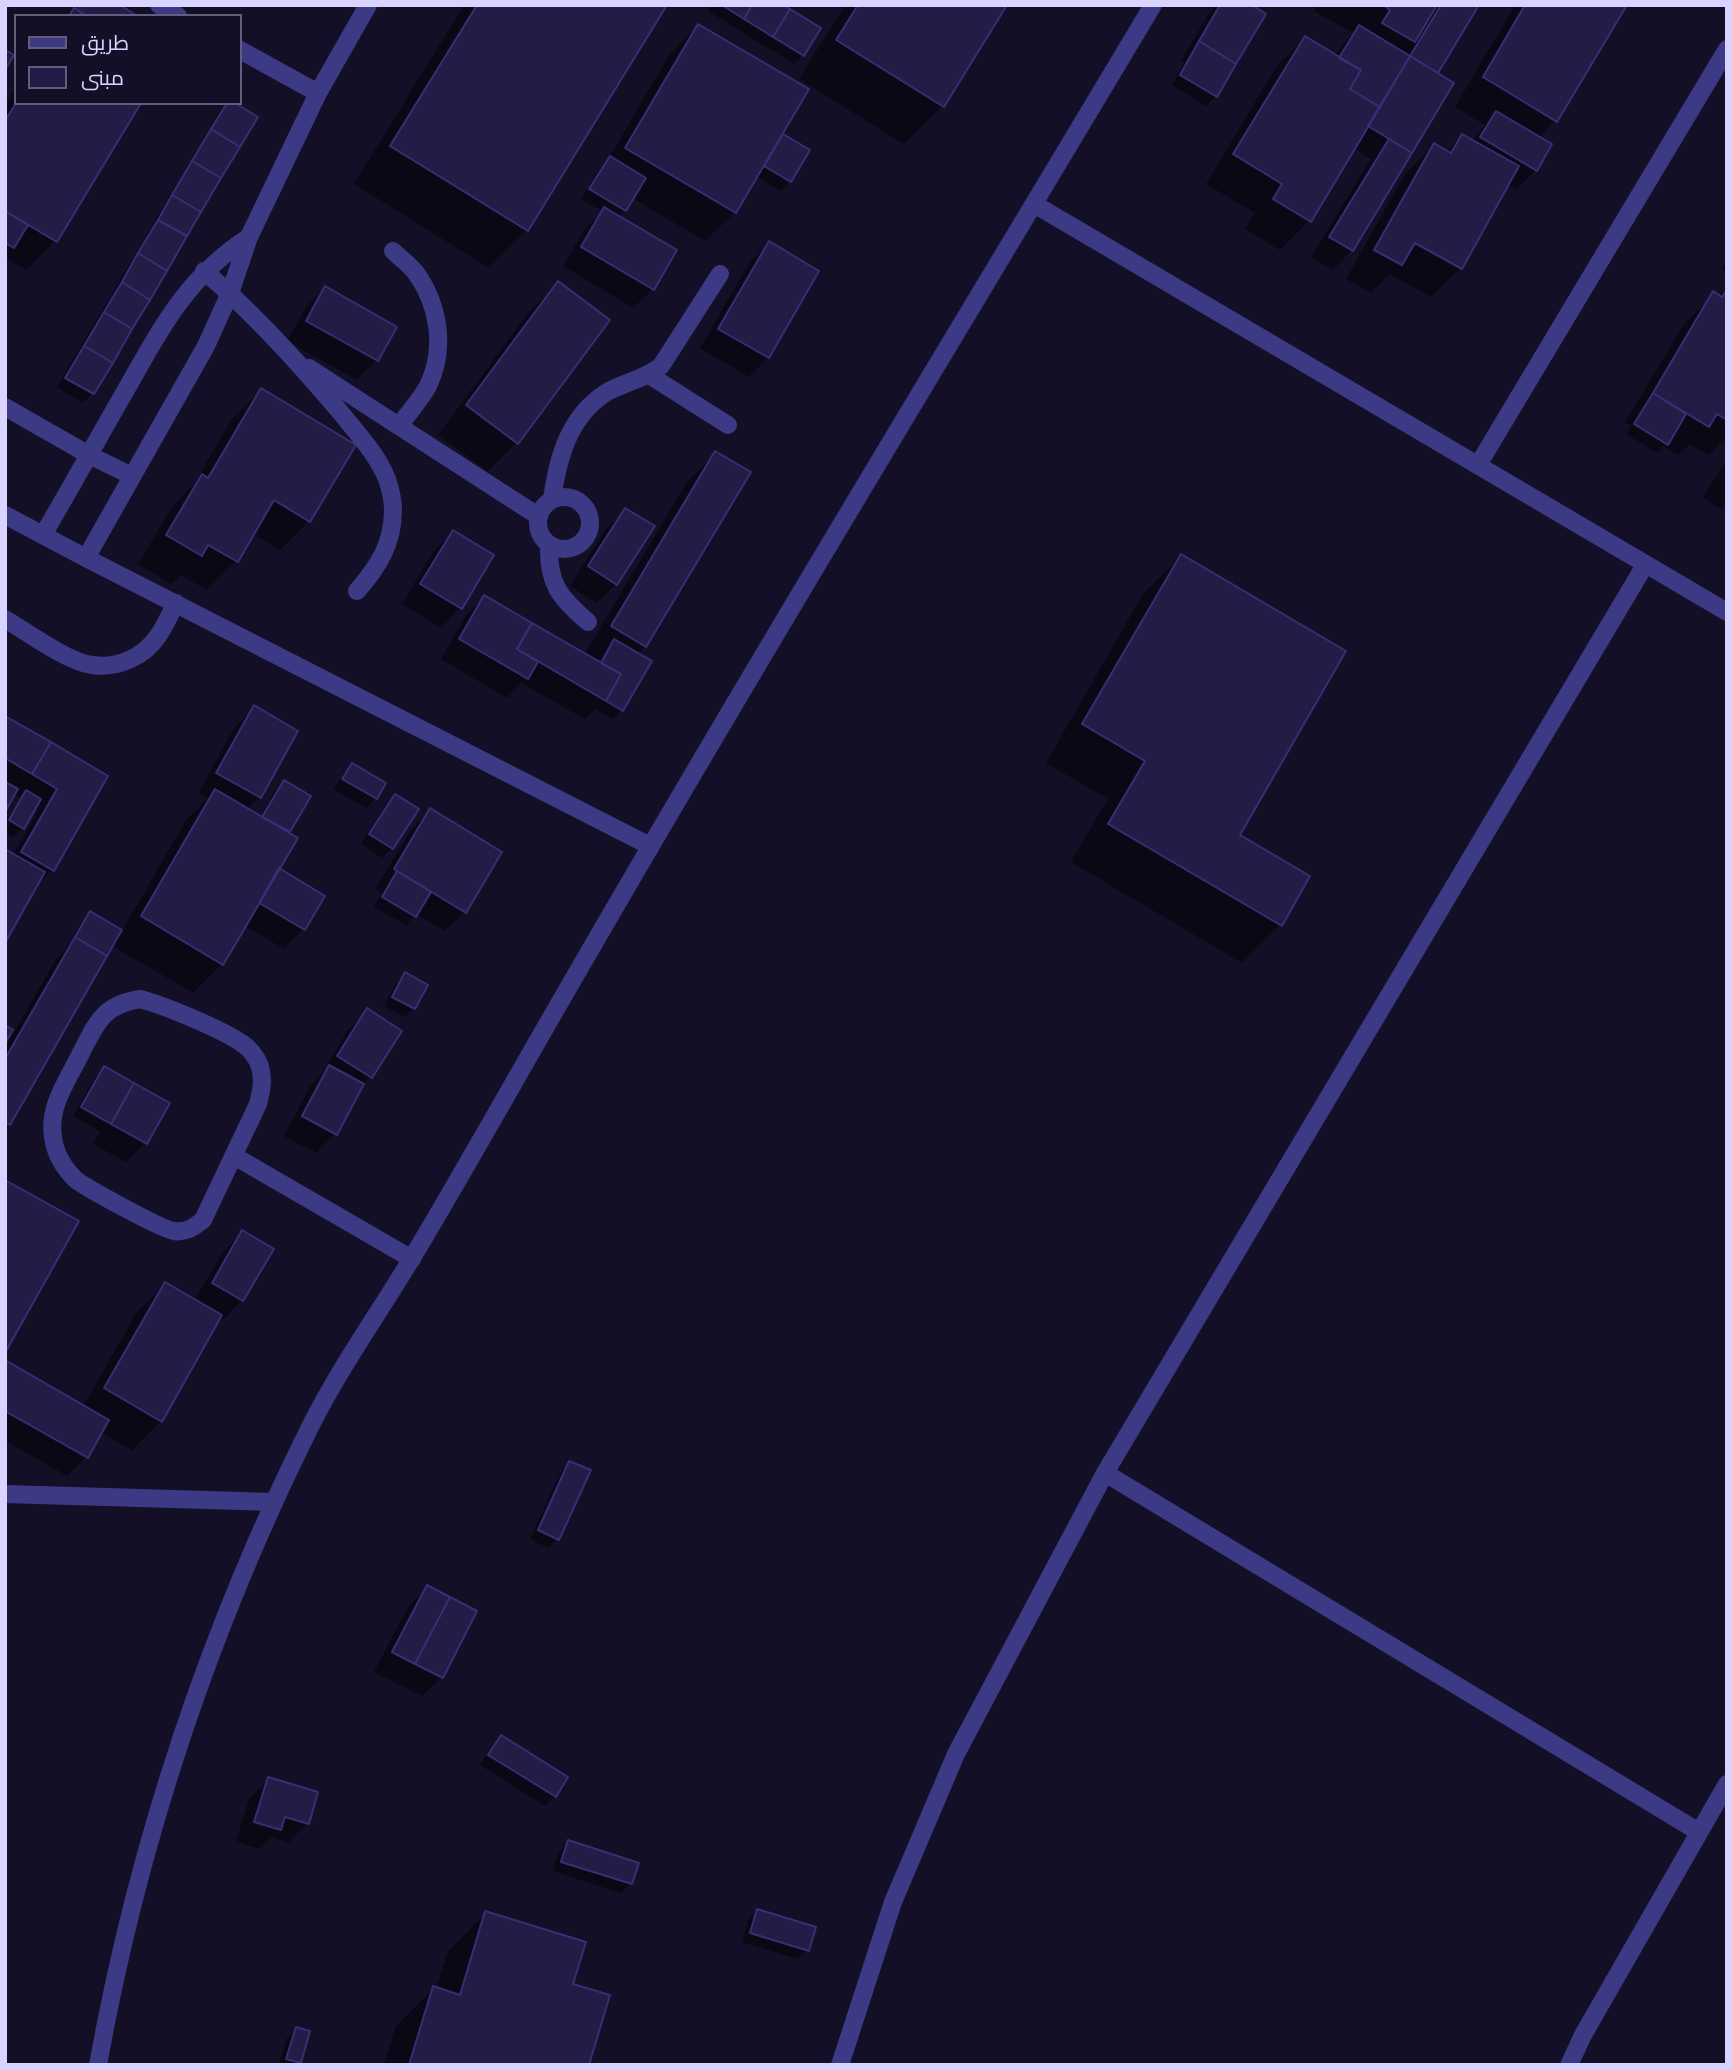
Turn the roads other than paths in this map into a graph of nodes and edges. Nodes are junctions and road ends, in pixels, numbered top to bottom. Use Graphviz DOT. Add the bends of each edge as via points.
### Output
graph roads {
  1 [pos="159,5"];
  2 [pos="368,5"];
  3 [pos="1153,5"];
  4 [pos="175,14"];
  5 [pos="1727,49"];
  6 [pos="242,51"];
  7 [pos="318,93"];
  8 [pos="1034,204"];
  9 [pos="249,237"];
  10 [pos="393,251"];
  11 [pos="204,271"];
  12 [pos="720,274"];
  13 [pos="230,293"];
  14 [pos="291,356"];
  15 [pos="649,375"];
  16 [pos="5,407"];
  17 [pos="400,425"];
  18 [pos="728,425"];
  19 [pos="89,456"];
  20 [pos="1478,465"];
  21 [pos="132,477"];
  22 [pos="552,499"];
  23 [pos="5,515"];
  24 [pos="538,516"];
  25 [pos="43,536"];
  26 [pos="549,545"];
  27 [pos="86,558"];
  28 [pos="1645,565"];
  29 [pos="357,591"];
  30 [pos="176,603"];
  31 [pos="1727,612"];
  32 [pos="5,620"];
  33 [pos="588,622"];
  34 [pos="650,846"];
  35 [pos="234,1156"];
  36 [pos="412,1259"];
  37 [pos="1105,1473"];
  38 [pos="5,1494"];
  39 [pos="274,1502"];
  40 [pos="1727,1784"];
  41 [pos="1699,1832"];
  42 [pos="98,2065"];
  43 [pos="840,2065"];
  44 [pos="1569,2065"];
  1 -- 4 [label="street"];
  2 -- 7 [label="street"];
  3 -- 8 [label="street"];
  5 -- 20 [label="street"];
  6 -- 7 [label="street"];
  7 -- 9 [label="street"];
  8 -- 20 [label="street"];
  8 -- 34 [label="street"];
  9 -- 11 [label="street"];
  9 -- 13 [label="street"];
  10 -- 17 [label="street" via="415,271 430,297 439,327 437,357 428,386"];
  11 -- 13 [label="street"];
  11 -- 19 [label="street" via="171,312"];
  12 -- 15 [label="street" via="669,355"];
  13 -- 14 [label="street"];
  13 -- 21 [label="street" via="206,346"];
  14 -- 17 [label="street"];
  14 -- 29 [label="street" via="372,452 387,479 393,509 390,540 377,568"];
  15 -- 18 [label="street"];
  15 -- 22 [label="street" via="608,392 578,420 557,463"];
  16 -- 19 [label="street"];
  17 -- 24 [label="street"];
  19 -- 21 [label="street"];
  19 -- 25 [label="street"];
  20 -- 28 [label="street"];
  21 -- 27 [label="street"];
  22 -- 24 [label="street"];
  22 -- 26 [label="street" via="563,496 582,504 590,525 580,544 570,549"];
  23 -- 25 [label="street"];
  24 -- 26 [label="street" via="537,527"];
  25 -- 27 [label="street"];
  26 -- 33 [label="street" via="554,584 567,604"];
  27 -- 30 [label="street"];
  28 -- 31 [label="street"];
  28 -- 37 [label="street"];
  30 -- 32 [label="street" via="157,638 139,655 115,665 90,665"];
  30 -- 34 [label="street"];
  34 -- 36 [label="street"];
  35 -- 35 [label="street" via="263,1085 260,1066 249,1049 159,1004 140,999 106,1011 54,1108 53,1140 66,1169 77,1181 159,1226 190,1230 203,1220"];
  35 -- 36 [label="street"];
  36 -- 39 [label="street" via="361,1336"];
  37 -- 41 [label="street"];
  37 -- 43 [label="street" via="956,1754 893,1902"];
  38 -- 39 [label="street"];
  39 -- 42 [label="street" via="193,1705 159,1809 130,1915"];
  40 -- 41 [label="street"];
  41 -- 44 [label="street"];
}
